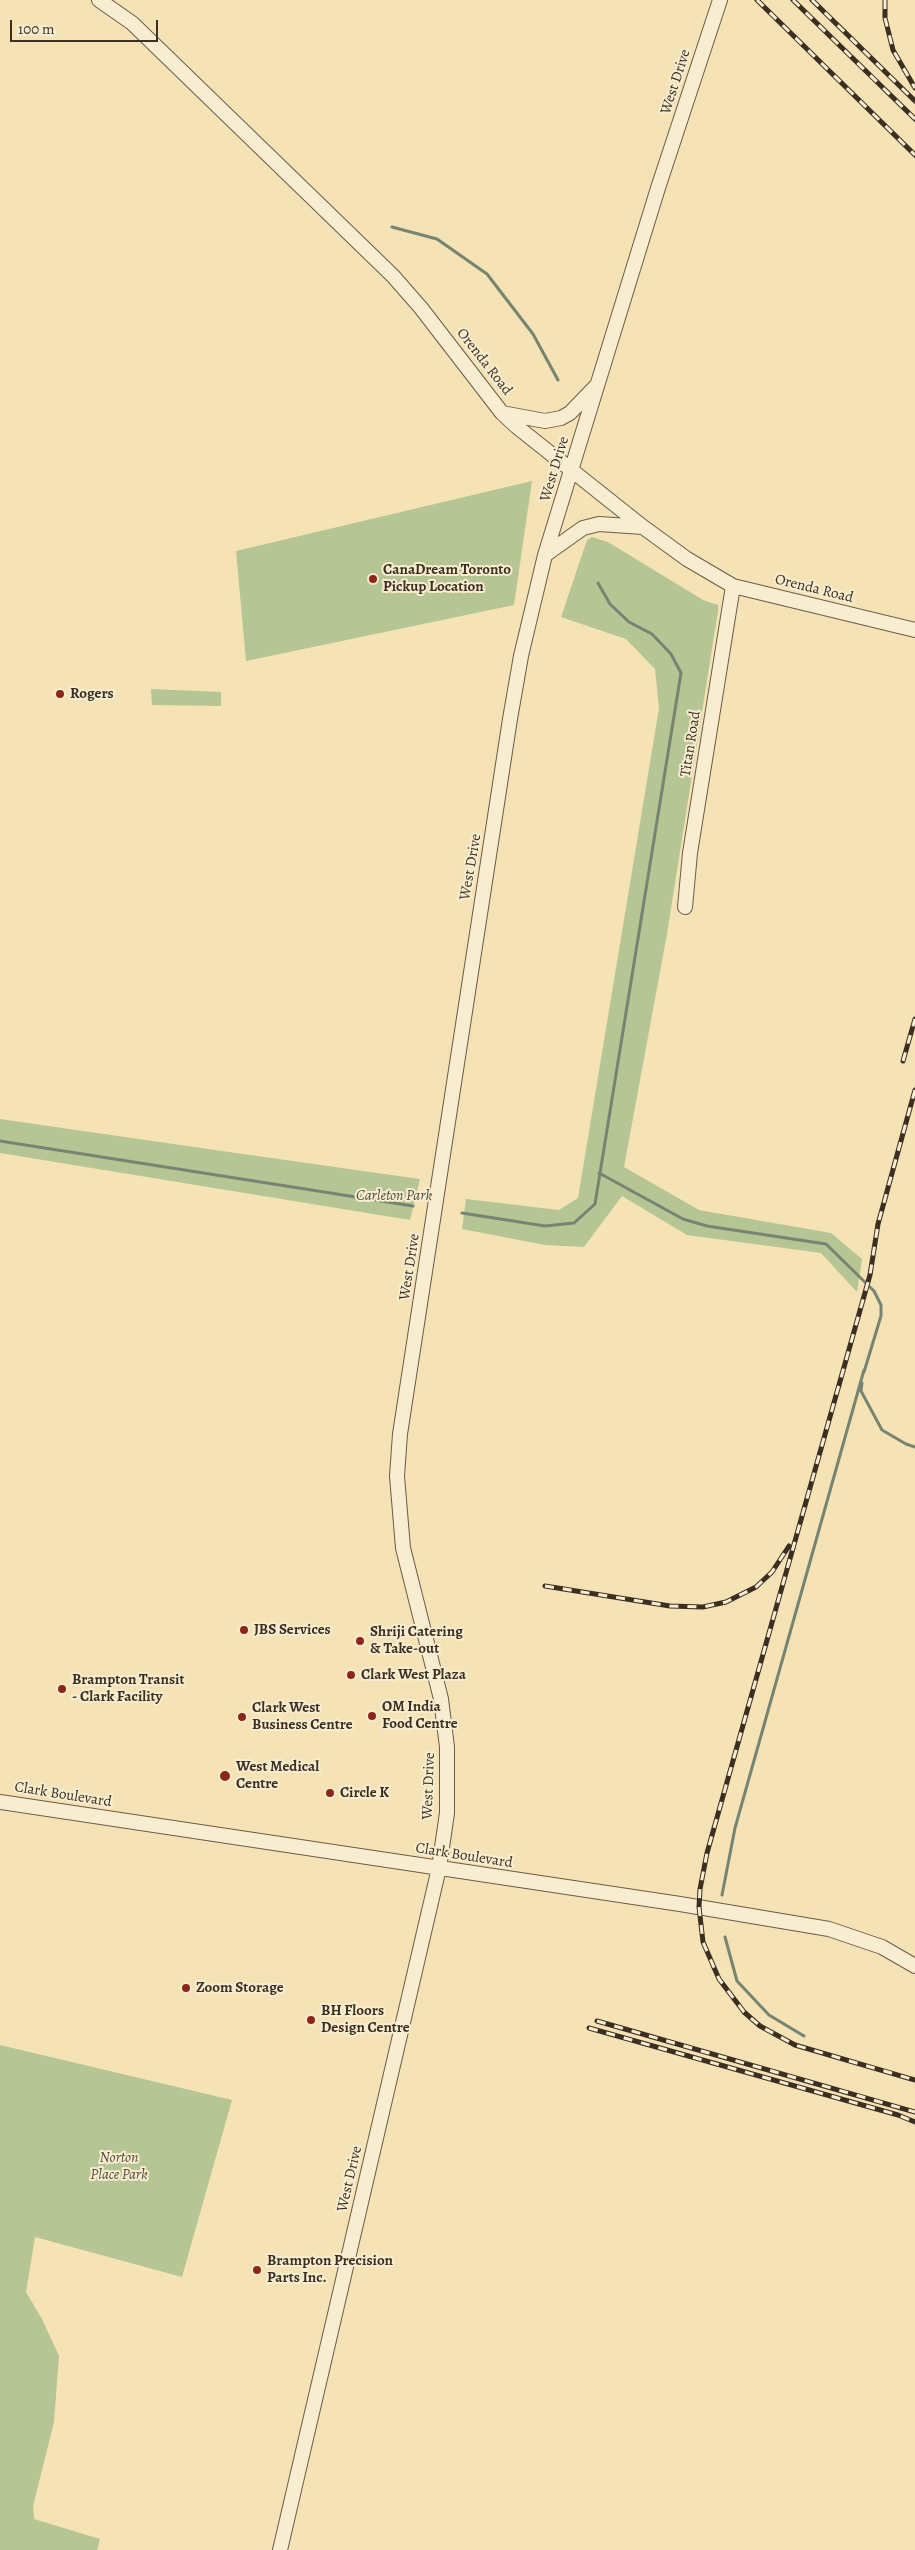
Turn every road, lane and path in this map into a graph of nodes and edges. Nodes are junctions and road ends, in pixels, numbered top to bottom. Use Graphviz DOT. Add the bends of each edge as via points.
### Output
graph roads {
  1 [pos="99,0"];
  2 [pos="719,4"];
  3 [pos="598,384"];
  4 [pos="502,413"];
  5 [pos="571,471"];
  6 [pos="643,527"];
  7 [pos="545,555"];
  8 [pos="733,586"];
  9 [pos="915,630"];
  10 [pos="685,907"];
  11 [pos="0,1802"];
  12 [pos="439,1868"];
  13 [pos="915,1966"];
  14 [pos="280,2550"];
  1 -- 4 [label="street, Orenda Road" via="132,23 393,276 422,308"];
  2 -- 3 [label="street, West Drive"];
  3 -- 4 [label="street" via="561,418 546,421"];
  3 -- 5 [label="street, West Drive"];
  4 -- 5 [label="street, Orenda Road"];
  5 -- 6 [label="street, Orenda Road"];
  5 -- 7 [label="street, West Drive"];
  6 -- 7 [label="street" via="599,524 583,528"];
  6 -- 8 [label="street, Orenda Road" via="687,559"];
  7 -- 12 [label="street, West Drive" via="510,719 400,1434 398,1476 403,1548 438,1684 447,1747 447,1813"];
  8 -- 9 [label="street, Orenda Road"];
  8 -- 10 [label="street, Titan Road" via="690,853"];
  11 -- 12 [label="street, Clark Boulevard"];
  12 -- 13 [label="street, Clark Boulevard" via="829,1930 882,1947"];
  12 -- 14 [label="street, West Drive"];
}
